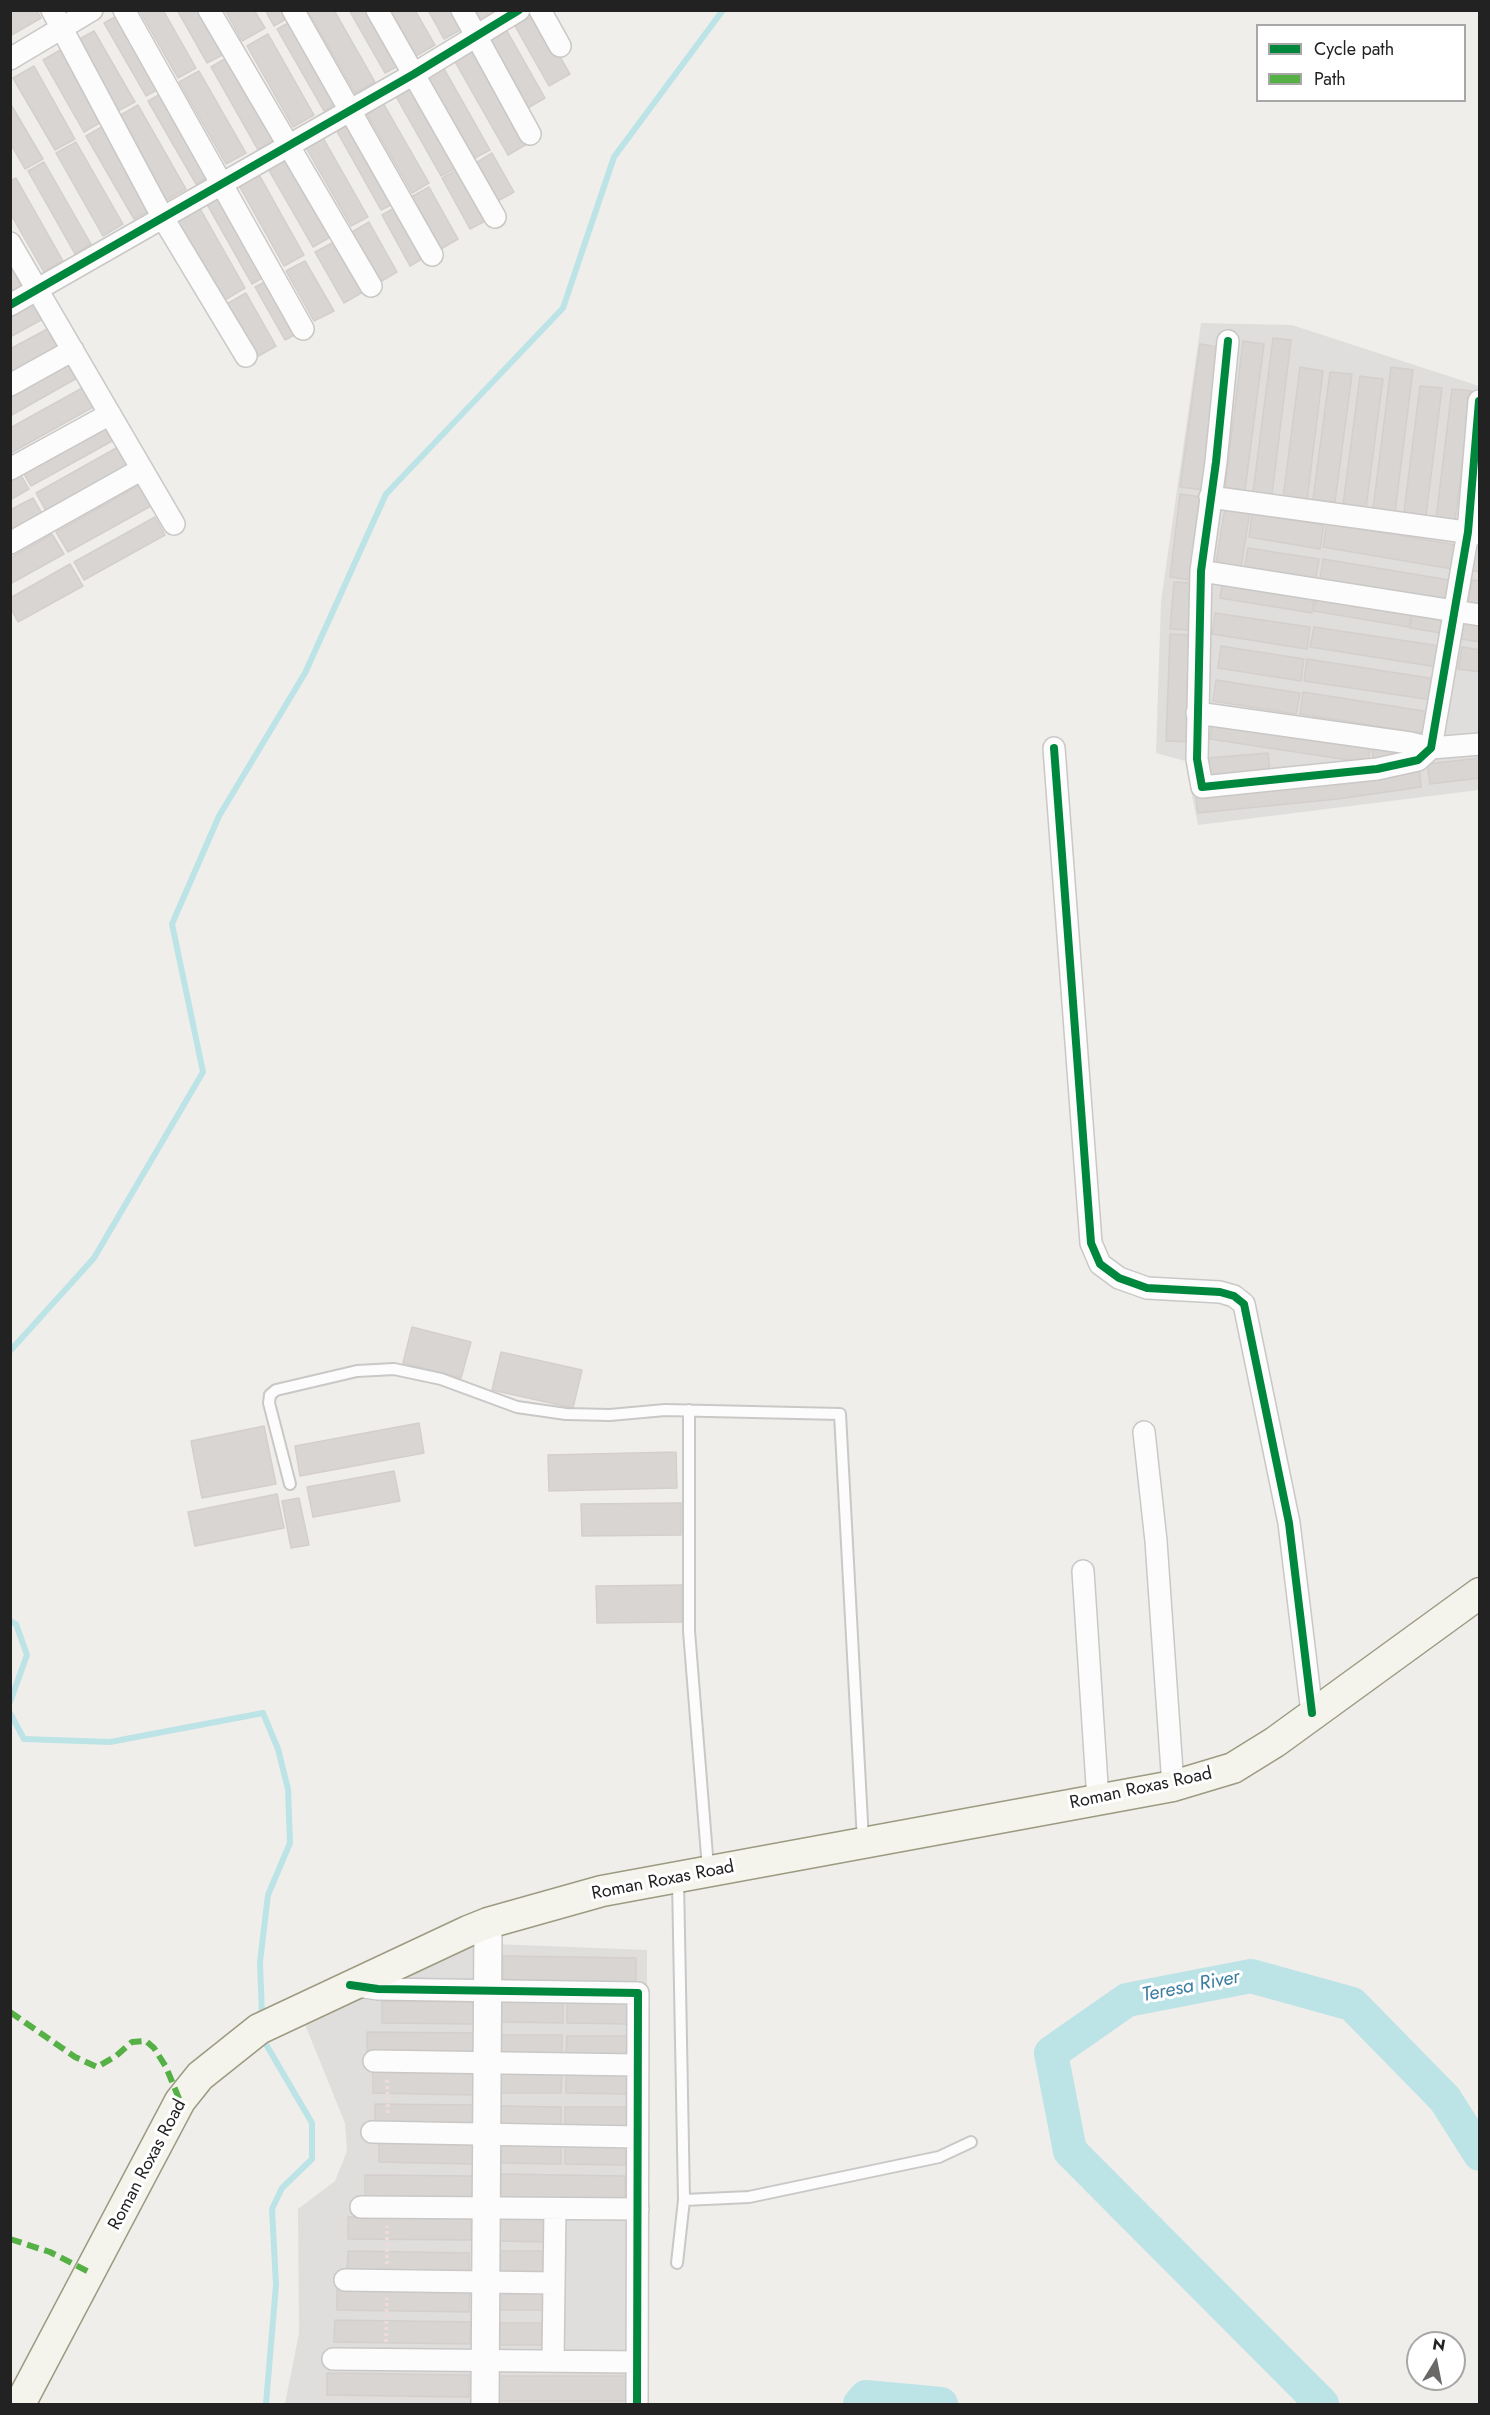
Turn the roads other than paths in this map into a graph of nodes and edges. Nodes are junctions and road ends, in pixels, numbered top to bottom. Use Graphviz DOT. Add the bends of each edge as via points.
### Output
graph roads {
  1 [pos="92,10"];
  2 [pos="124,10"];
  3 [pos="209,10"];
  4 [pos="293,10"];
  5 [pos="377,10"];
  6 [pos="462,10"];
  7 [pos="519,10"];
  8 [pos="540,10"];
  9 [pos="56,19"];
  10 [pos="476,36"];
  11 [pos="560,46"];
  12 [pos="10,59"];
  13 [pos="414,74"];
  14 [pos="350,109"];
  15 [pos="530,134"];
  16 [pos="289,145"];
  17 [pos="222,183"];
  18 [pos="495,217"];
  19 [pos="163,218"];
  20 [pos="10,243"];
  21 [pos="432,255"];
  22 [pos="371,286"];
  23 [pos="38,290"];
  24 [pos="10,305"];
  25 [pos="303,329"];
  26 [pos="1228,341"];
  27 [pos="73,350"];
  28 [pos="246,356"];
  29 [pos="10,385"];
  30 [pos="1479,401"];
  31 [pos="110,414"];
  32 [pos="142,469"];
  33 [pos="10,470"];
  34 [pos="1210,498"];
  35 [pos="174,524"];
  36 [pos="1474,533"];
  37 [pos="10,543"];
  38 [pos="1201,572"];
  39 [pos="1455,611"];
  40 [pos="1479,615"];
  41 [pos="1197,713"];
  42 [pos="1479,744"];
  43 [pos="1053,748"];
  44 [pos="1431,748"];
  45 [pos="689,1410"];
  46 [pos="1144,1432"];
  47 [pos="290,1484"];
  48 [pos="1083,1571"];
  49 [pos="1479,1593"];
  50 [pos="1312,1713"];
  51 [pos="1173,1786"];
  52 [pos="1098,1800"];
  53 [pos="863,1844"];
  54 [pos="708,1871"];
  55 [pos="678,1876"];
  56 [pos="488,1923"];
  57 [pos="350,1985"];
  58 [pos="487,1991"];
  59 [pos="381,2061"];
  60 [pos="487,2063"];
  61 [pos="638,2065"];
  62 [pos="380,2133"];
  63 [pos="486,2135"];
  64 [pos="637,2137"];
  65 [pos="971,2142"];
  66 [pos="684,2200"];
  67 [pos="361,2207"];
  68 [pos="486,2208"];
  69 [pos="555,2209"];
  70 [pos="638,2209"];
  71 [pos="677,2263"];
  72 [pos="345,2280"];
  73 [pos="486,2282"];
  74 [pos="554,2283"];
  75 [pos="333,2359"];
  76 [pos="485,2360"];
  77 [pos="553,2361"];
  78 [pos="637,2362"];
  79 [pos="20,2404"];
  80 [pos="485,2404"];
  81 [pos="637,2404"];
  1 -- 9 [label="street"];
  2 -- 17 [label="street"];
  3 -- 16 [label="street"];
  4 -- 14 [label="street"];
  5 -- 13 [label="street"];
  6 -- 10 [label="street"];
  7 -- 10 [label="street"];
  8 -- 11 [label="street"];
  9 -- 12 [label="street"];
  9 -- 19 [label="street"];
  10 -- 13 [label="street"];
  10 -- 15 [label="street"];
  13 -- 14 [label="street"];
  13 -- 18 [label="street"];
  14 -- 16 [label="street"];
  14 -- 21 [label="street"];
  16 -- 17 [label="street"];
  16 -- 22 [label="street"];
  17 -- 19 [label="street"];
  17 -- 25 [label="street"];
  19 -- 23 [label="street"];
  19 -- 28 [label="street"];
  20 -- 23 [label="street"];
  23 -- 24 [label="street"];
  23 -- 27 [label="street"];
  26 -- 34 [label="street"];
  27 -- 29 [label="street"];
  27 -- 31 [label="street"];
  30 -- 36 [label="street"];
  31 -- 32 [label="street"];
  31 -- 33 [label="street"];
  32 -- 35 [label="street"];
  32 -- 37 [label="street"];
  34 -- 36 [label="street"];
  34 -- 38 [label="street"];
  36 -- 39 [label="street"];
  38 -- 39 [label="street"];
  38 -- 41 [label="street"];
  39 -- 40 [label="street"];
  39 -- 44 [label="street"];
  41 -- 44 [label="street"];
  41 -- 44 [label="street" via="1197,759 1202,787 1377,769 1418,760"];
  42 -- 44 [label="street"];
  43 -- 50 [label="street" via="1091,1243 1101,1264 1119,1278 1147,1288 1220,1292 1244,1304 1289,1523"];
  45 -- 47 [label="lane" via="566,1414 518,1407 470,1388 394,1369 357,1371 276,1390 270,1395"];
  45 -- 53 [label="lane" via="840,1414"];
  45 -- 54 [label="lane" via="689,1631"];
  46 -- 51 [label="street" via="1156,1541"];
  48 -- 52 [label="street"];
  49 -- 50 [label="main road, Roman Roxas Road"];
  50 -- 51 [label="main road, Roman Roxas Road" via="1233,1768"];
  51 -- 52 [label="main road, Roman Roxas Road"];
  52 -- 53 [label="main road, Roman Roxas Road"];
  53 -- 54 [label="main road, Roman Roxas Road"];
  54 -- 55 [label="main road, Roman Roxas Road"];
  55 -- 56 [label="main road, Roman Roxas Road" via="602,1891"];
  55 -- 66 [label="lane"];
  56 -- 57 [label="main road, Roman Roxas Road"];
  56 -- 58 [label="street"];
  57 -- 58 [label="street"];
  57 -- 79 [label="main road, Roman Roxas Road" via="259,2028 200,2076 180,2101"];
  58 -- 60 [label="street"];
  58 -- 61 [label="street" via="638,1993"];
  59 -- 60 [label="street"];
  60 -- 61 [label="street"];
  60 -- 63 [label="street"];
  61 -- 64 [label="street"];
  62 -- 63 [label="street"];
  63 -- 64 [label="street"];
  63 -- 68 [label="street"];
  64 -- 70 [label="street"];
  65 -- 66 [label="lane" via="939,2157 749,2197"];
  66 -- 71 [label="lane"];
  67 -- 68 [label="street"];
  68 -- 69 [label="street"];
  68 -- 73 [label="street"];
  69 -- 70 [label="street"];
  69 -- 74 [label="street"];
  70 -- 78 [label="street"];
  72 -- 73 [label="street"];
  73 -- 74 [label="street"];
  73 -- 76 [label="street"];
  74 -- 77 [label="street"];
  75 -- 76 [label="street"];
  76 -- 77 [label="street"];
  76 -- 80 [label="street"];
  77 -- 78 [label="street"];
  78 -- 81 [label="street"];
}
